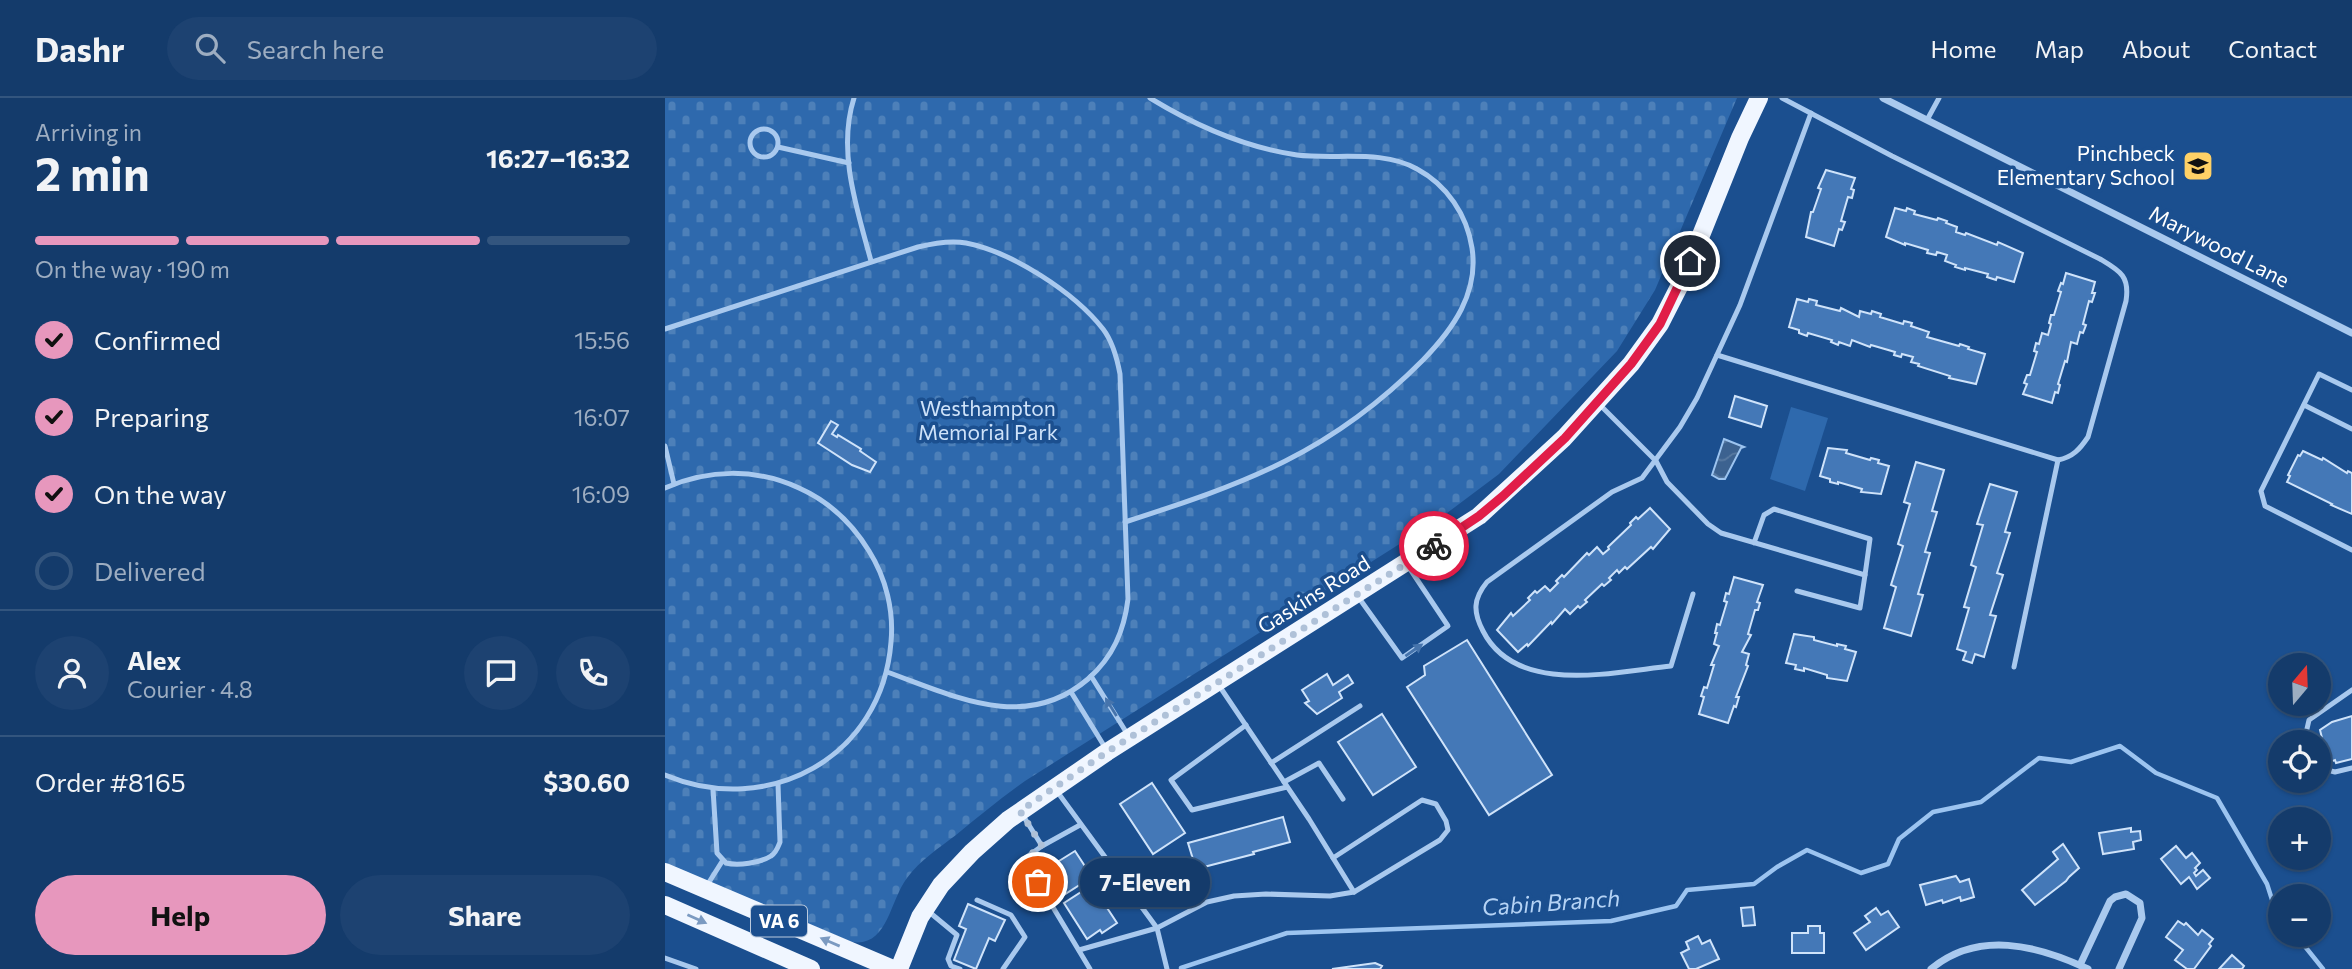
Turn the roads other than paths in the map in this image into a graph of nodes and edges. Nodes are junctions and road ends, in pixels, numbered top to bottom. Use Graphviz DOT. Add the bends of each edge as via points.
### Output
graph roads {
  1 [pos="854,98"];
  2 [pos="1150,98"];
  3 [pos="1759,98"];
  4 [pos="1782,98"];
  5 [pos="1883,98"];
  6 [pos="1939,98"];
  7 [pos="1811,113"];
  8 [pos="1927,120"];
  9 [pos="778,146"];
  10 [pos="849,163"];
  11 [pos="871,261"];
  12 [pos="665,329"];
  13 [pos="2352,332"];
  14 [pos="1717,355"];
  15 [pos="2352,390"];
  16 [pos="1597,401"];
  17 [pos="2304,405"];
  18 [pos="2352,429"];
  19 [pos="665,446"];
  20 [pos="2058,460"];
  21 [pos="1656,461"];
  22 [pos="674,484"];
  23 [pos="665,488"];
  24 [pos="1125,522"];
  25 [pos="1754,542"];
  26 [pos="2352,550"];
  27 [pos="1406,564"];
  28 [pos="1865,575"];
  29 [pos="1797,591"];
  30 [pos="1693,594"];
  31 [pos="1357,595"];
  32 [pos="2014,667"];
  33 [pos="887,672"];
  34 [pos="1091,676"];
  35 [pos="1217,683"];
  36 [pos="2352,690"];
  37 [pos="1071,692"];
  38 [pos="1360,706"];
  39 [pos="1245,724"];
  40 [pos="2307,730"];
  41 [pos="1130,738"];
  42 [pos="1107,752"];
  43 [pos="1271,763"];
  44 [pos="2352,768"];
  45 [pos="2331,771"];
  46 [pos="665,775"];
  47 [pos="778,784"];
  48 [pos="1286,784"];
  49 [pos="1054,787"];
  50 [pos="713,789"];
  51 [pos="1343,800"];
  52 [pos="1020,811"];
  53 [pos="1080,825"];
  54 [pos="1042,846"];
  55 [pos="1333,858"];
  56 [pos="723,860"];
  57 [pos="665,872"];
  58 [pos="705,889"];
  59 [pos="1354,892"];
  60 [pos="977,900"];
  61 [pos="665,905"];
  62 [pos="925,909"];
  63 [pos="1157,928"];
  64 [pos="1079,950"];
  65 [pos="665,958"];
  66 [pos="2084,967"];
  67 [pos="696,969"];
  68 [pos="811,969"];
  69 [pos="893,969"];
  70 [pos="899,969"];
  71 [pos="960,969"];
  72 [pos="1003,969"];
  73 [pos="1090,969"];
  74 [pos="1167,969"];
  75 [pos="1931,969"];
  76 [pos="2119,969"];
  1 -- 10 [label="lane" via="848,124"];
  2 -- 24 [label="lane" via="1205,129 1261,147 1299,155 1397,161 1414,167 1452,198 1469,231 1474,260 1469,293 1457,321 1411,371 1358,418 1257,476"];
  3 -- 16 [label="main road, Gaskins Road" via="1660,324"];
  4 -- 7 [label="lane"];
  5 -- 8 [label="street, Marywood Lane"];
  6 -- 8 [label="lane"];
  7 -- 14 [label="lane"];
  7 -- 20 [label="lane" via="2122,274 2128,289 2126,301 2088,437 2080,449"];
  8 -- 13 [label="street, Marywood Lane"];
  9 -- 9 [label="lane" via="768,129 755,132 750,141 751,150 764,158 773,155"];
  9 -- 10 [label="lane"];
  10 -- 11 [label="lane"];
  11 -- 12 [label="lane"];
  11 -- 24 [label="lane" via="934,243 973,245 1042,277 1092,317 1116,353 1120,374"];
  14 -- 20 [label="lane"];
  14 -- 21 [label="lane" via="1681,427"];
  15 -- 17 [label="lane" via="2319,374"];
  16 -- 21 [label="lane"];
  16 -- 27 [label="main road, Gaskins Road" via="1565,438 1487,509"];
  17 -- 18 [label="lane"];
  17 -- 26 [label="lane" via="2261,491 2265,506"];
  19 -- 22 [label="lane"];
  20 -- 32 [label="lane"];
  21 -- 25 [label="lane" via="1667,482 1709,524 1721,533"];
  21 -- 30 [label="lane" via="1642,478 1612,492 1487,582 1479,591 1475,615 1488,642 1512,662 1546,674 1577,676 1671,666"];
  22 -- 23 [label="lane"];
  22 -- 33 [label="lane" via="711,474 750,474 788,483 838,513 864,542 882,576 892,633"];
  24 -- 34 [label="lane" via="1125,620 1108,657"];
  25 -- 28 [label="lane"];
  25 -- 28 [label="lane" via="1764,514 1774,509 1870,539"];
  27 -- 31 [label="main road, Gaskins Road"];
  31 -- 27 [label="lane, one-way" via="1402,658 1448,626"];
  28 -- 29 [label="lane" via="1860,608"];
  31 -- 35 [label="main road, Gaskins Road"];
  33 -- 37 [label="lane" via="999,707 1022,708"];
  33 -- 47 [label="lane" via="869,715 847,742 820,765"];
  34 -- 37 [label="lane"];
  41 -- 34 [label="lane, one-way"];
  35 -- 39 [label="lane"];
  35 -- 41 [label="main road, Gaskins Road"];
  36 -- 40 [label="lane" via="2309,720"];
  37 -- 42 [label="lane"];
  38 -- 43 [label="lane"];
  39 -- 43 [label="lane"];
  39 -- 48 [label="lane" via="1171,780 1192,810"];
  41 -- 42 [label="main road, Gaskins Road"];
  42 -- 49 [label="main road, Gaskins Road"];
  43 -- 48 [label="lane"];
  44 -- 45 [label="lane"];
  46 -- 50 [label="lane"];
  47 -- 50 [label="lane"];
  47 -- 56 [label="lane" via="780,842 774,854 740,864"];
  48 -- 51 [label="lane" via="1319,764"];
  48 -- 55 [label="lane"];
  49 -- 52 [label="main road, Gaskins Road"];
  49 -- 53 [label="lane"];
  50 -- 56 [label="lane" via="717,853"];
  52 -- 54 [label="lane"];
  52 -- 62 [label="main road, Gaskins Road" via="972,852"];
  53 -- 54 [label="lane"];
  53 -- 63 [label="lane"];
  54 -- 64 [label="lane" via="1024,859"];
  55 -- 59 [label="lane"];
  55 -- 59 [label="lane" via="1422,800 1436,804 1448,830 1440,840"];
  56 -- 58 [label="lane"];
  57 -- 58 [label="main road, VA 6"];
  69 -- 58 [label="main road, VA 6, one-way"];
  59 -- 63 [label="lane" via="1234,896 1207,902"];
  60 -- 72 [label="lane" via="1011,915 1025,937"];
  61 -- 68 [label="main road, VA 6, one-way"];
  62 -- 70 [label="main road, Gaskins Road"];
  62 -- 71 [label="lane" via="957,935 948,959"];
  63 -- 64 [label="lane"];
  63 -- 74 [label="lane"];
  64 -- 73 [label="lane"];
  65 -- 67 [label="lane"];
  66 -- 75 [label="street" via="2024,947 1989,943 1959,951"];
  66 -- 76 [label="street" via="2110,901 2126,894 2140,903 2143,914"];
}
